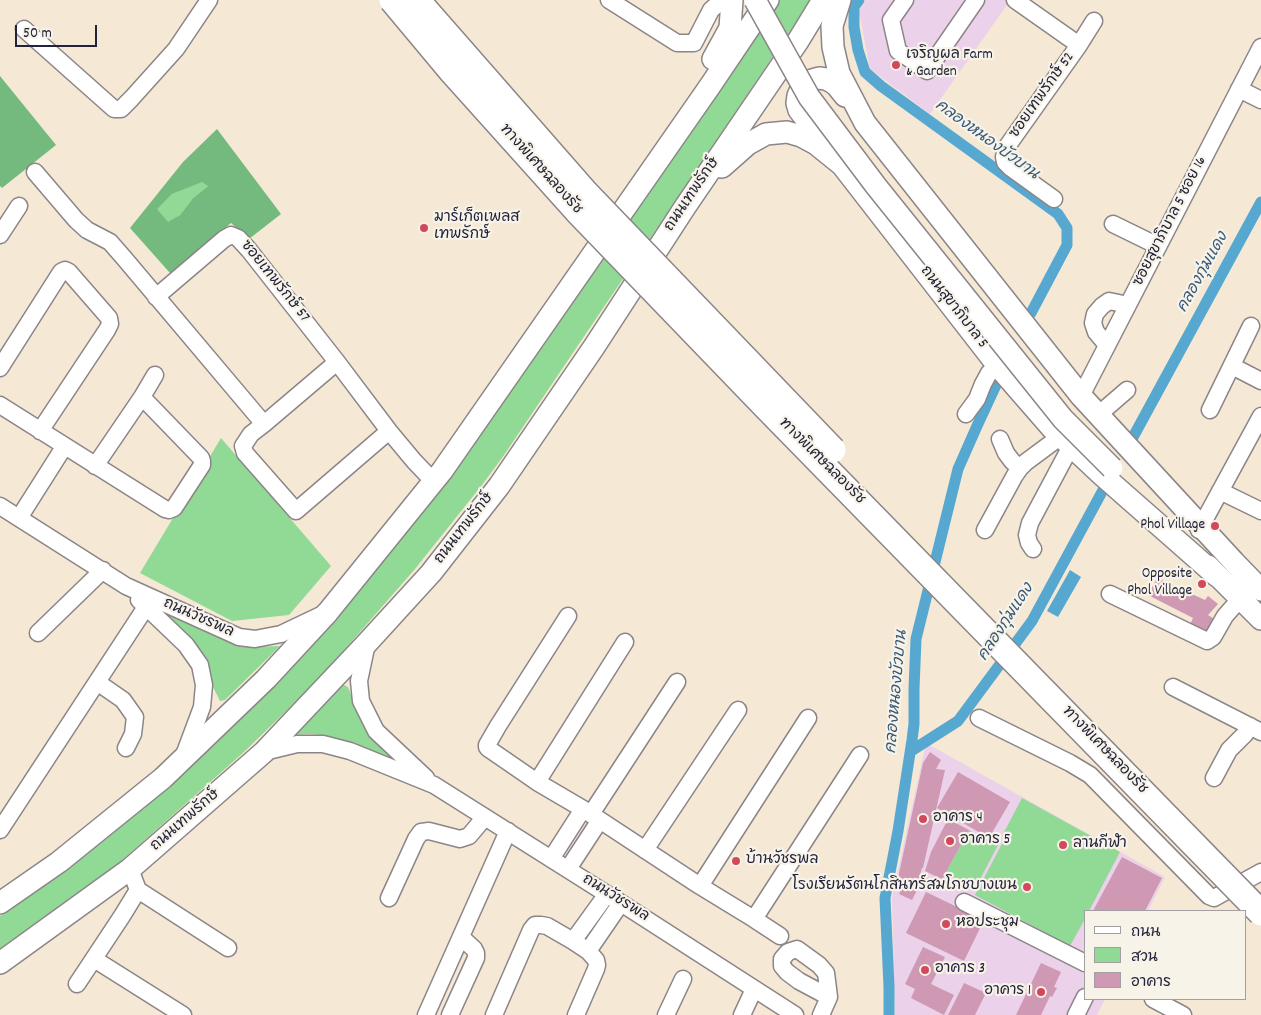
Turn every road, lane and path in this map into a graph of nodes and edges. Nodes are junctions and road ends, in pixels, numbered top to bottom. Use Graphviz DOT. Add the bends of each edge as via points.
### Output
graph roads {
  1 [pos="210,0"];
  2 [pos="392,0"];
  3 [pos="417,0"];
  4 [pos="609,0"];
  5 [pos="722,0"];
  6 [pos="732,0"];
  7 [pos="755,0"];
  8 [pos="770,0"];
  9 [pos="823,0"];
  10 [pos="840,0"];
  11 [pos="905,0"];
  12 [pos="976,0"];
  13 [pos="1015,0"];
  14 [pos="1094,21"];
  15 [pos="24,29"];
  16 [pos="1079,45"];
  17 [pos="1261,47"];
  18 [pos="1240,89"];
  19 [pos="1261,100"];
  20 [pos="865,123"];
  21 [pos="842,165"];
  22 [pos="35,172"];
  23 [pos="646,176"];
  24 [pos="1054,198"];
  25 [pos="19,206"];
  26 [pos="685,207"];
  27 [pos="1113,224"];
  28 [pos="0,234"];
  29 [pos="1158,246"];
  30 [pos="156,297"];
  31 [pos="1128,305"];
  32 [pos="1251,326"];
  33 [pos="1107,345"];
  34 [pos="337,362"];
  35 [pos="998,366"];
  36 [pos="1232,366"];
  37 [pos="0,368"];
  38 [pos="155,375"];
  39 [pos="1261,381"];
  40 [pos="1127,390"];
  41 [pos="1081,396"];
  42 [pos="142,397"];
  43 [pos="0,405"];
  44 [pos="1210,410"];
  45 [pos="966,414"];
  46 [pos="1098,415"];
  47 [pos="1261,416"];
  48 [pos="264,424"];
  49 [pos="40,431"];
  50 [pos="389,431"];
  51 [pos="1000,439"];
  52 [pos="1066,441"];
  53 [pos="64,446"];
  54 [pos="1117,464"];
  55 [pos="95,466"];
  56 [pos="1020,468"];
  57 [pos="434,482"];
  58 [pos="1220,491"];
  59 [pos="0,506"];
  60 [pos="1261,511"];
  61 [pos="19,518"];
  62 [pos="1200,529"];
  63 [pos="985,530"];
  64 [pos="1033,549"];
  65 [pos="103,570"];
  66 [pos="1217,576"];
  67 [pos="126,586"];
  68 [pos="1261,590"];
  69 [pos="1110,594"];
  70 [pos="1240,598"];
  71 [pos="146,607"];
  72 [pos="328,612"];
  73 [pos="568,616"];
  74 [pos="1261,619"];
  75 [pos="38,633"];
  76 [pos="625,642"];
  77 [pos="367,644"];
  78 [pos="97,682"];
  79 [pos="677,682"];
  80 [pos="1172,686"];
  81 [pos="738,710"];
  82 [pos="808,718"];
  83 [pos="979,718"];
  84 [pos="1256,729"];
  85 [pos="126,748"];
  86 [pos="264,752"];
  87 [pos="860,755"];
  88 [pos="183,758"];
  89 [pos="1214,778"];
  90 [pos="538,782"];
  91 [pos="434,785"];
  92 [pos="592,814"];
  93 [pos="485,817"];
  94 [pos="0,830"];
  95 [pos="508,831"];
  96 [pos="645,850"];
  97 [pos="551,858"];
  98 [pos="130,869"];
  99 [pos="568,869"];
  100 [pos="1261,872"];
  101 [pos="700,886"];
  102 [pos="138,890"];
  103 [pos="1261,892"];
  104 [pos="388,898"];
  105 [pos="614,898"];
  106 [pos="964,902"];
  107 [pos="0,903"];
  108 [pos="1261,913"];
  109 [pos="754,918"];
  110 [pos="780,936"];
  111 [pos="461,937"];
  112 [pos="573,941"];
  113 [pos="228,948"];
  114 [pos="588,951"];
  115 [pos="94,959"];
  116 [pos="1084,962"];
  117 [pos="0,963"];
  118 [pos="683,979"];
  119 [pos="77,984"];
  120 [pos="754,988"];
  121 [pos="829,997"];
  122 [pos="1084,1000"];
  123 [pos="1155,1000"];
  124 [pos="183,1015"];
  125 [pos="426,1015"];
  126 [pos="450,1015"];
  127 [pos="494,1015"];
  128 [pos="576,1015"];
  129 [pos="666,1015"];
  130 [pos="742,1015"];
  131 [pos="795,1015"];
  132 [pos="821,1015"];
  133 [pos="1076,1015"];
  134 [pos="1183,1015"];
  1 -- 15 [label="street" via="176,49 121,109 114,109"];
  2 -- 108 [label="highway, ทางพิเศษฉลองรัช, bridge" via="584,218"];
  3 -- 103 [label="highway, ทางพิเศษฉลองรัช, bridge" via="586,194"];
  4 -- 5 [label="street" via="677,43 694,43 710,10"];
  6 -- 23 [label="main road" via="730,28"];
  7 -- 54 [label="main road, ถนนสุขาภิบาล 5, bridge" via="810,97 876,186 1063,419"];
  8 -- 23 [label="main road"];
  8 -- 54 [label="main road, ถนนสุขาภิบาล 5" via="821,88 887,179"];
  9 -- 26 [label="main road, ถนนเทพรักษ์"];
  10 -- 20 [label="main road, ถนนสุขาภิบาล 5" via="832,26 833,48 839,73"];
  11 -- 12 [label="street" via="891,20 898,51 927,71"];
  13 -- 16 [label="street, ซอยเทพรักษ์ 52"];
  14 -- 16 [label="street"];
  16 -- 24 [label="street, ซอยเทพรักษ์ 52" via="1006,148 1004,156 1011,168"];
  17 -- 18 [label="street, ซอยสุขาภิบาล 5 ซอย 16"];
  18 -- 19 [label="street"];
  18 -- 29 [label="street, ซอยสุขาภิบาล 5 ซอย 16"];
  20 -- 21 [label="main road" via="832,82 818,78 801,89 799,110"];
  20 -- 41 [label="main road, ถนนสุขาภิบาล 5"];
  21 -- 26 [label="main road, ถนนสุขาภิบาล 5" via="801,136 787,132 766,134 748,144"];
  21 -- 35 [label="main road, ถนนสุขาภิบาล 5"];
  22 -- 30 [label="street" via="76,220 110,242"];
  23 -- 57 [label="main road"];
  25 -- 28 [label="street"];
  26 -- 77 [label="main road, ถนนเทพรักษ์" via="499,486 431,573"];
  27 -- 29 [label="street"];
  29 -- 31 [label="street, ซอยสุขาภิบาล 5 ซอย 16"];
  30 -- 34 [label="street, ซอยเทพรักษ์ 57" via="231,235 249,250"];
  30 -- 48 [label="street"];
  31 -- 33 [label="street, ซอยสุขาภิบาล 5 ซอย 16"];
  31 -- 33 [label="street" via="1109,302 1096,314 1093,323 1096,332"];
  32 -- 36 [label="street"];
  33 -- 41 [label="street, ซอยสุขาภิบาล 5 ซอย 16"];
  34 -- 48 [label="street"];
  34 -- 50 [label="street, ซอยเทพรักษ์ 57"];
  35 -- 45 [label="street" via="989,373 978,399"];
  35 -- 52 [label="main road, ถนนสุขาภิบาล 5"];
  36 -- 39 [label="street"];
  36 -- 44 [label="street"];
  37 -- 49 [label="street" via="65,270 109,318 108,330"];
  38 -- 42 [label="street"];
  40 -- 46 [label="street"];
  41 -- 46 [label="main road, ถนนสุขาภิบาล 5"];
  42 -- 55 [label="street"];
  42 -- 55 [label="street" via="201,458 202,465 174,508 165,509"];
  43 -- 49 [label="street"];
  46 -- 62 [label="main road, ถนนสุขาภิบาล 5"];
  47 -- 58 [label="street"];
  48 -- 50 [label="street" via="243,446 245,453 296,512"];
  49 -- 53 [label="street"];
  50 -- 57 [label="street, ซอยเทพรักษ์ 57"];
  51 -- 56 [label="street" via="1012,462"];
  52 -- 56 [label="street"];
  52 -- 64 [label="street" via="1030,523 1027,535"];
  52 -- 66 [label="main road, ถนนสุขาภิบาล 5"];
  53 -- 55 [label="street"];
  53 -- 61 [label="street"];
  54 -- 62 [label="main road, ถนนสุขาภิบาล 5"];
  54 -- 66 [label="main road, ถนนสุขาภิบาล 5"];
  56 -- 63 [label="street"];
  57 -- 72 [label="main road"];
  58 -- 60 [label="street"];
  58 -- 62 [label="street"];
  59 -- 61 [label="street, ถนนวัชรพล"];
  61 -- 65 [label="street, ถนนวัชรพล"];
  62 -- 68 [label="main road, ถนนสุขาภิบาล 5"];
  65 -- 67 [label="street, ถนนวัชรพล"];
  65 -- 75 [label="street"];
  66 -- 70 [label="main road, ถนนสุขาภิบาล 5"];
  67 -- 71 [label="street, ถนนวัชรพล"];
  67 -- 72 [label="street, ถนนวัชรพล" via="239,637 255,639 281,634"];
  69 -- 70 [label="street" via="1207,640 1213,637"];
  70 -- 74 [label="main road, ถนนสุขาภิบาล 5"];
  71 -- 78 [label="street"];
  71 -- 88 [label="street, ถนนวัชรพล" via="186,645 200,665 204,685 202,707"];
  72 -- 88 [label="main road" via="266,680"];
  73 -- 90 [label="street" via="487,745 488,750"];
  76 -- 90 [label="street"];
  77 -- 86 [label="main road, ถนนเทพรักษ์"];
  77 -- 91 [label="street, ถนนวัชรพล" via="359,681 361,701 376,731"];
  78 -- 85 [label="street" via="123,700 135,717 133,734"];
  78 -- 94 [label="street"];
  79 -- 92 [label="street"];
  80 -- 84 [label="street"];
  81 -- 96 [label="street"];
  82 -- 101 [label="street"];
  83 -- 100 [label="street" via="1090,775 1209,896 1214,898"];
  84 -- 89 [label="street" via="1245,734 1229,750"];
  86 -- 91 [label="street, ถนนวัชรพล" via="297,744 323,744"];
  86 -- 98 [label="main road, ถนนเทพรักษ์"];
  87 -- 109 [label="street"];
  88 -- 107 [label="main road" via="59,862"];
  90 -- 92 [label="street"];
  91 -- 93 [label="street, ถนนวัชรพล"];
  92 -- 96 [label="street"];
  92 -- 97 [label="street"];
  92 -- 99 [label="street"];
  93 -- 95 [label="street, ถนนวัชรพล"];
  93 -- 104 [label="street" via="469,836 460,839 421,832"];
  95 -- 97 [label="street, ถนนวัชรพล"];
  95 -- 111 [label="street"];
  96 -- 101 [label="street"];
  97 -- 99 [label="street, ถนนวัชรพล"];
  98 -- 102 [label="street"];
  98 -- 117 [label="main road, ถนนเทพรักษ์"];
  99 -- 105 [label="street, ถนนวัชรพล"];
  101 -- 109 [label="street"];
  102 -- 113 [label="street"];
  102 -- 115 [label="street"];
  105 -- 112 [label="street"];
  105 -- 114 [label="street"];
  105 -- 120 [label="street, ถนนวัชรพล"];
  106 -- 116 [label="street"];
  109 -- 110 [label="street"];
  111 -- 125 [label="street"];
  111 -- 126 [label="street" via="474,949 476,958"];
  112 -- 114 [label="street"];
  112 -- 127 [label="street" via="547,926 535,925"];
  114 -- 128 [label="street" via="597,965"];
  115 -- 119 [label="street"];
  115 -- 124 [label="street"];
  118 -- 129 [label="street"];
  120 -- 130 [label="street"];
  120 -- 131 [label="street, ถนนวัชรพล"];
  121 -- 132 [label="street"];
  122 -- 133 [label="street"];
  123 -- 134 [label="street"];
}
